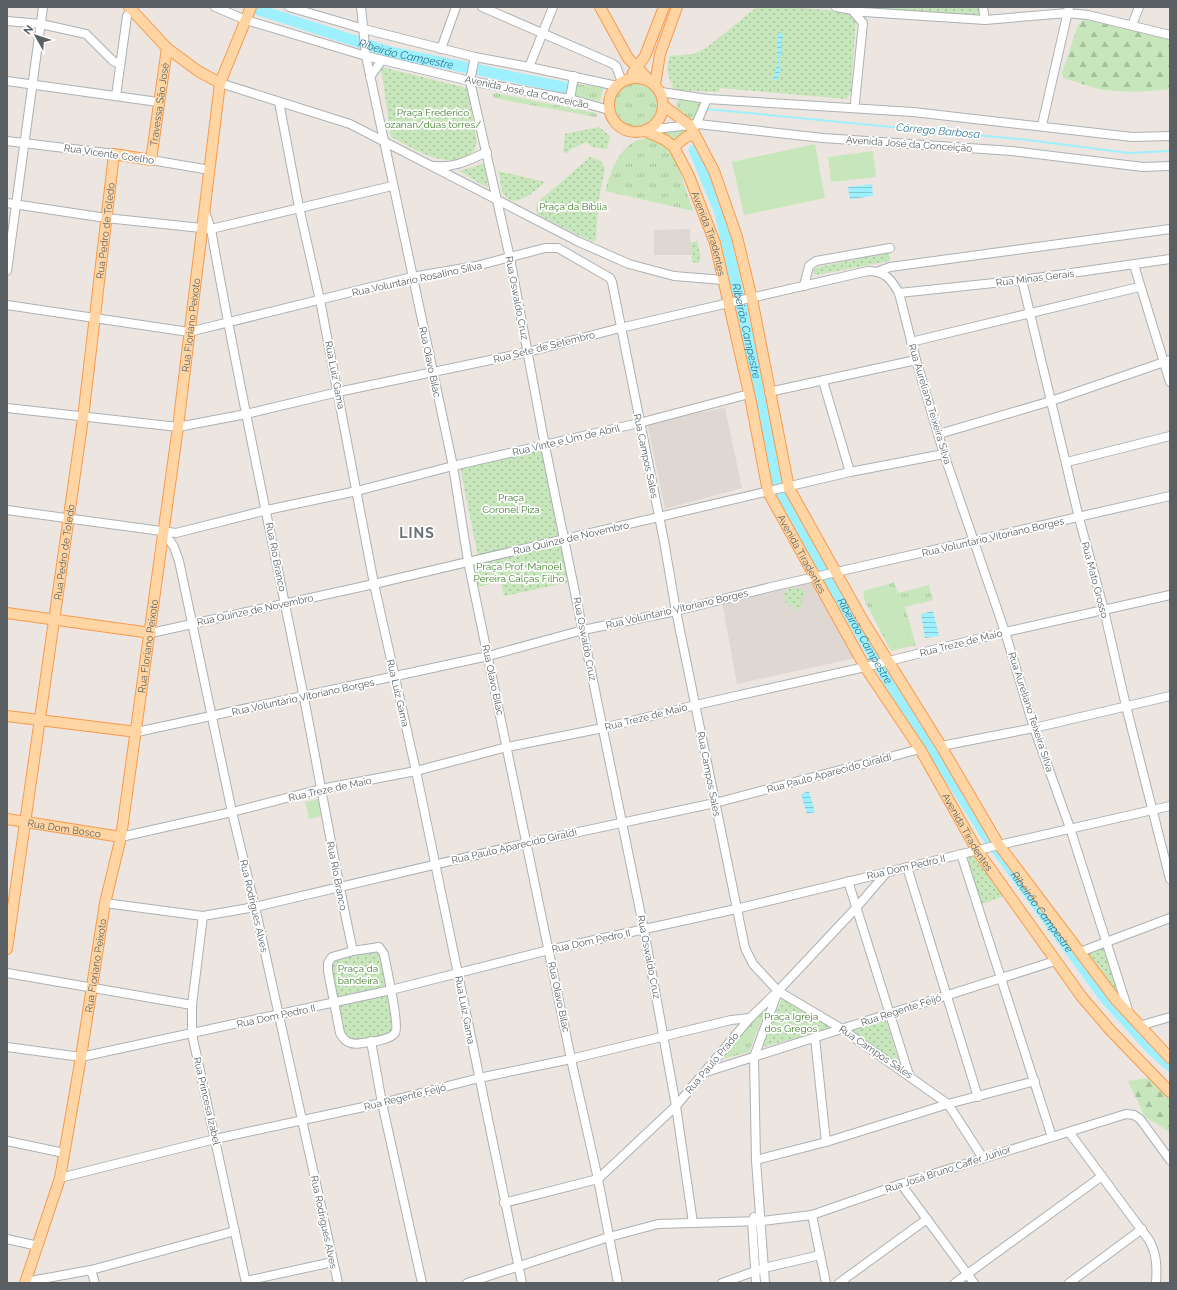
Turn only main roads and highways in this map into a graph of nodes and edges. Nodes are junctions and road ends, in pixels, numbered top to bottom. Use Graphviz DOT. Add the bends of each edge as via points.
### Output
graph roads {
  1 [pos="600,7"];
  2 [pos="664,7"];
  3 [pos="677,7"];
  4 [pos="130,9"];
  5 [pos="249,17"];
  6 [pos="167,48"];
  7 [pos="637,68"];
  8 [pos="622,82"];
  9 [pos="220,83"];
  10 [pos="655,86"];
  11 [pos="664,106"];
  12 [pos="694,129"];
  13 [pos="647,130"];
  14 [pos="674,147"];
  15 [pos="114,154"];
  16 [pos="151,160"];
  17 [pos="7,613"];
  18 [pos="55,620"];
  19 [pos="150,633"];
  20 [pos="7,716"];
  21 [pos="41,721"];
  22 [pos="137,732"];
  23 [pos="7,819"];
  24 [pos="26,822"];
  25 [pos="121,837"];
  26 [pos="9,919"];
  27 [pos="7,949"];
  28 [pos="1170,1058"];
  29 [pos="1170,1092"];
  30 [pos="25,1282"];
  1 -- 7 [label="main road"];
  2 -- 7 [label="main road" via="645,56"];
  3 -- 10 [label="main road" via="660,54"];
  4 -- 6 [label="main road"];
  5 -- 9 [label="main road, Rua Floriano Peixoto"];
  6 -- 9 [label="main road" via="198,71"];
  6 -- 16 [label="main road, Travessa São José"];
  7 -- 8 [label="main road"];
  7 -- 10 [label="main road"];
  8 -- 10 [label="main road" via="635,77"];
  8 -- 13 [label="main road" via="610,97 609,110 614,120 624,129 638,132"];
  9 -- 19 [label="main road, Rua Floriano Peixoto" via="206,229 189,332"];
  10 -- 11 [label="main road"];
  11 -- 12 [label="main road, Avenida Tiradentes"];
  11 -- 13 [label="main road" via="659,120"];
  12 -- 14 [label="main road"];
  12 -- 28 [label="main road, Avenida Tiradentes" via="731,215 787,488 886,662 941,746 997,845 1130,1016"];
  13 -- 14 [label="main road"];
  14 -- 29 [label="main road, Avenida Tiradentes" via="689,176 715,243 731,303 770,492 868,667 980,850 1055,961 1111,1031"];
  15 -- 16 [label="main road, Rua Vicente Coelho"];
  15 -- 18 [label="main road, Rua Pedro de Toledo" via="83,418"];
  17 -- 18 [label="main road"];
  18 -- 19 [label="main road"];
  18 -- 21 [label="main road, Rua Pedro de Toledo"];
  19 -- 22 [label="main road, Rua Floriano Peixoto"];
  20 -- 21 [label="main road"];
  21 -- 22 [label="main road"];
  21 -- 24 [label="main road, Rua Pedro de Toledo"];
  22 -- 25 [label="main road, Rua Floriano Peixoto"];
  23 -- 24 [label="main road, Rua Dom Bosco"];
  24 -- 25 [label="main road, Rua Dom Bosco"];
  24 -- 26 [label="main road, Rua Pedro de Toledo"];
  25 -- 30 [label="main road, Rua Floriano Peixoto" via="105,903 60,1178"];
  26 -- 27 [label="main road, Rua Pedro de Toledo"];
}
